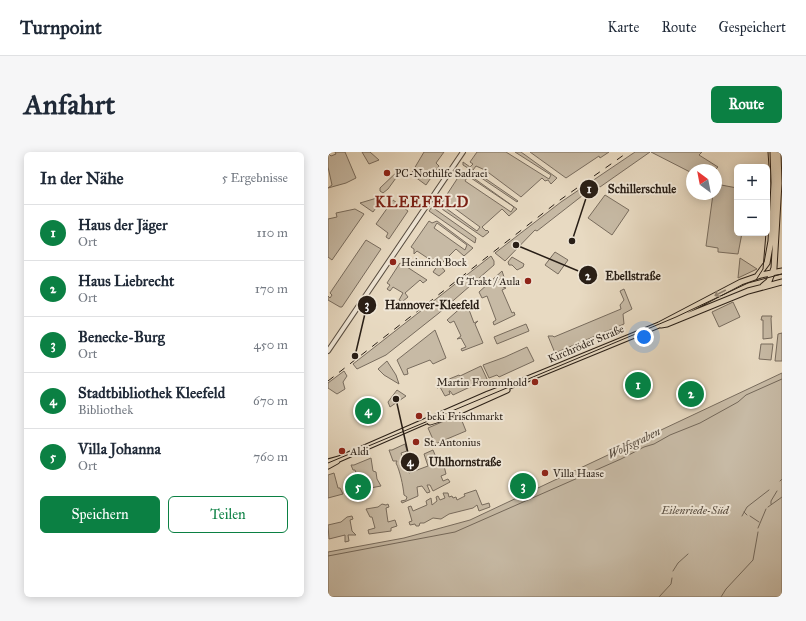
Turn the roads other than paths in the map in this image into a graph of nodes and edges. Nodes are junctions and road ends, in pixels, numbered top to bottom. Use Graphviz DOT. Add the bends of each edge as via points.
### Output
graph roads {
  1 [pos="463,152"];
  2 [pos="773,152"];
  3 [pos="778,152"];
  4 [pos="769,256"];
  5 [pos="775,259"];
  6 [pos="782,268"];
  7 [pos="782,271"];
  8 [pos="773,273"];
  9 [pos="755,277"];
  10 [pos="782,282"];
  11 [pos="763,286"];
  12 [pos="700,303"];
  13 [pos="702,310"];
  14 [pos="659,325"];
  15 [pos="328,351"];
  16 [pos="339,459"];
  17 [pos="328,462"];
  18 [pos="328,466"];
  1 -- 15 [label="street"];
  2 -- 4 [label="main road" via="774,183"];
  3 -- 5 [label="main road"];
  4 -- 8 [label="main road"];
  4 -- 9 [label="main road" via="764,269"];
  5 -- 6 [label="main road"];
  5 -- 8 [label="main road"];
  7 -- 8 [label="main road, Kirchröder Straße"];
  8 -- 9 [label="main road, Kirchröder Straße"];
  8 -- 10 [label="main road"];
  8 -- 11 [label="main road"];
  9 -- 12 [label="main road, Kirchröder Straße, one-way"];
  10 -- 11 [label="main road, Kirchröder Straße"];
  11 -- 13 [label="main road, Kirchröder Straße"];
  12 -- 13 [label="main road" via="699,308"];
  12 -- 14 [label="main road, Kirchröder Straße"];
  13 -- 14 [label="main road, Kirchröder Straße"];
  14 -- 16 [label="main road, Kirchröder Straße" via="520,382 455,413 424,423"];
  16 -- 17 [label="main road, Kirchröder Straße"];
  16 -- 18 [label="main road, Kirchröder Straße"];
}
